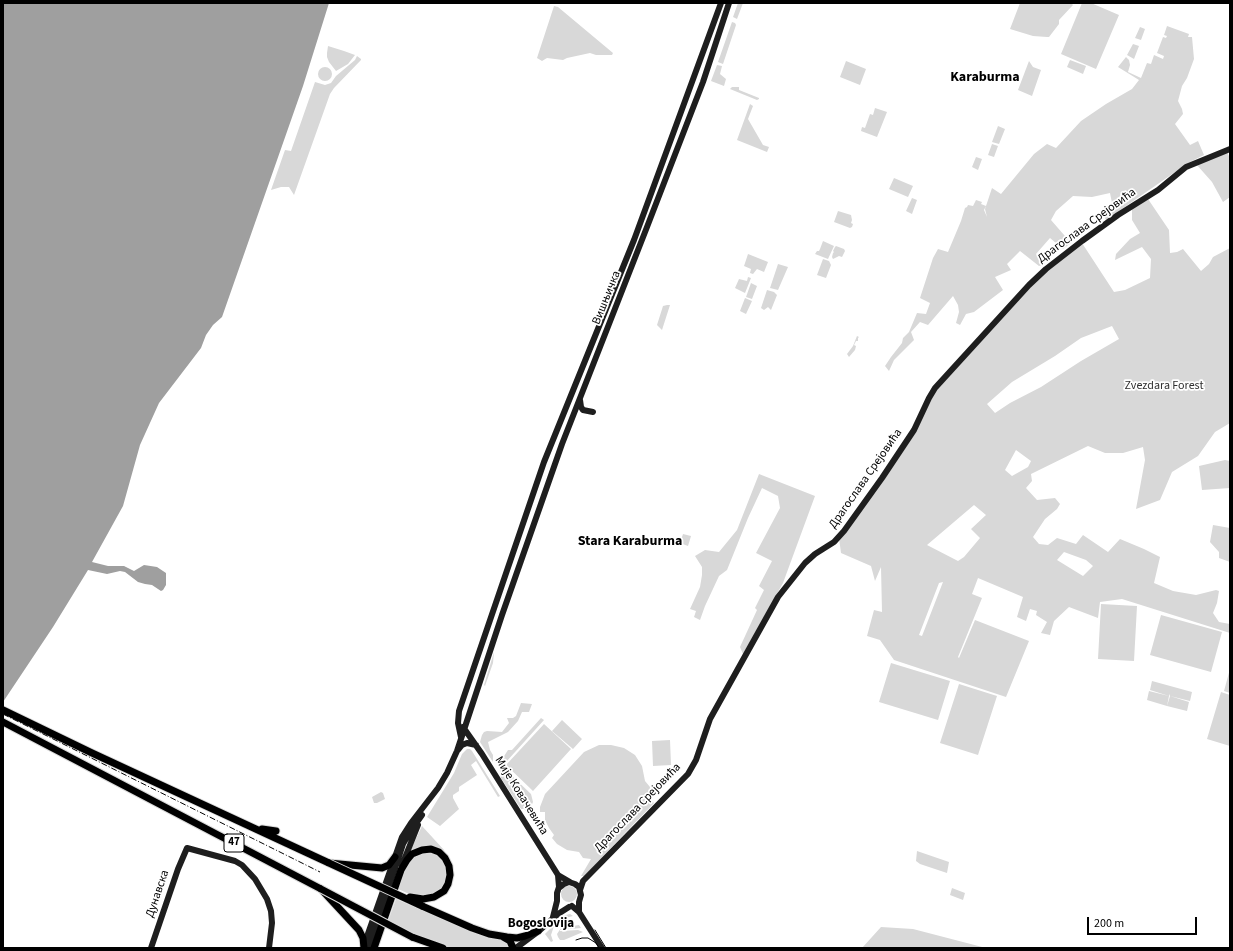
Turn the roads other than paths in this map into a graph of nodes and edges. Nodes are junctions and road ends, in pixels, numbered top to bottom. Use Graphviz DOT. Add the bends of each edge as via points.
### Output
graph roads {
  1 [pos="721,3"];
  2 [pos="729,3"];
  3 [pos="1230,149"];
  4 [pos="580,399"];
  5 [pos="592,412"];
  6 [pos="3,710"];
  7 [pos="458,719"];
  8 [pos="3,722"];
  9 [pos="464,729"];
  10 [pos="461,739"];
  11 [pos="476,745"];
  12 [pos="457,751"];
  13 [pos="432,797"];
  14 [pos="423,814"];
  15 [pos="250,826"];
  16 [pos="276,831"];
  17 [pos="234,843"];
  18 [pos="247,856"];
  19 [pos="395,857"];
  20 [pos="329,863"];
  21 [pos="401,870"];
  22 [pos="558,875"];
  23 [pos="583,881"];
  24 [pos="572,883"];
  25 [pos="558,888"];
  26 [pos="321,889"];
  27 [pos="581,892"];
  28 [pos="558,898"];
  29 [pos="579,902"];
  30 [pos="423,903"];
  31 [pos="570,906"];
  32 [pos="579,912"];
  33 [pos="552,919"];
  34 [pos="538,931"];
  35 [pos="505,937"];
  36 [pos="366,947"];
  37 [pos="517,947"];
  38 [pos="151,948"];
  39 [pos="269,948"];
  40 [pos="374,948"];
  41 [pos="443,948"];
  42 [pos="602,948"];
  1 -- 7 [label="main road, Вишњичка" via="634,240 548,450"];
  2 -- 4 [label="main road, Вишњичка" via="703,82"];
  3 -- 23 [label="main road, Драгослава Срејовића" via="1186,167 1158,190 1085,238 1046,269 935,388 914,430 842,534 832,544 814,554 780,595 710,719 696,760 688,774"];
  4 -- 5 [label="main road" via="583,410"];
  4 -- 9 [label="main road, Вишњичка" via="506,602"];
  6 -- 15 [label="main road, 47"];
  7 -- 9 [label="main road, Мије Ковачевића"];
  7 -- 10 [label="main road"];
  8 -- 17 [label="main road, 47"];
  9 -- 10 [label="main road, Вишњичка"];
  9 -- 11 [label="main road, Мије Ковачевића"];
  10 -- 12 [label="main road, Вишњичка"];
  11 -- 12 [label="main road" via="466,743"];
  11 -- 22 [label="main road, Мије Ковачевића"];
  12 -- 13 [label="main road, Вишњичка"];
  13 -- 14 [label="main road"];
  13 -- 19 [label="main road" via="405,831"];
  14 -- 21 [label="main road"];
  14 -- 36 [label="main road" via="404,844"];
  15 -- 16 [label="main road"];
  15 -- 20 [label="main road, 47"];
  17 -- 18 [label="main road"];
  17 -- 26 [label="main road, 47"];
  19 -- 20 [label="main road" via="382,868"];
  19 -- 36 [label="main road"];
  20 -- 30 [label="main road, 47, bridge"];
  21 -- 30 [label="main road" via="410,856 422,850 435,850 445,858 450,871 448,884 441,893"];
  21 -- 40 [label="main road"];
  22 -- 24 [label="main road, Мије Ковачевића"];
  22 -- 25 [label="main road"];
  23 -- 24 [label="main road"];
  23 -- 27 [label="main road, Драгослава Срејовића"];
  24 -- 25 [label="main road"];
  24 -- 27 [label="main road" via="578,886"];
  25 -- 28 [label="main road"];
  26 -- 36 [label="main road" via="361,933"];
  26 -- 41 [label="main road, 47, bridge" via="412,937"];
  27 -- 29 [label="main road"];
  28 -- 31 [label="main road" via="562,904"];
  28 -- 33 [label="main road"];
  29 -- 31 [label="main road"];
  29 -- 32 [label="main road"];
  30 -- 35 [label="main road, 47" via="472,928"];
  31 -- 32 [label="main road"];
  31 -- 33 [label="main road"];
  32 -- 42 [label="main road"];
  33 -- 34 [label="main road"];
  34 -- 35 [label="main road, 47" via="523,937"];
  34 -- 37 [label="main road"];
  35 -- 37 [label="main road"];
  38 -- 39 [label="main road, Дунавска" via="187,848 235,860 255,879 270,907 272,923"];
}
